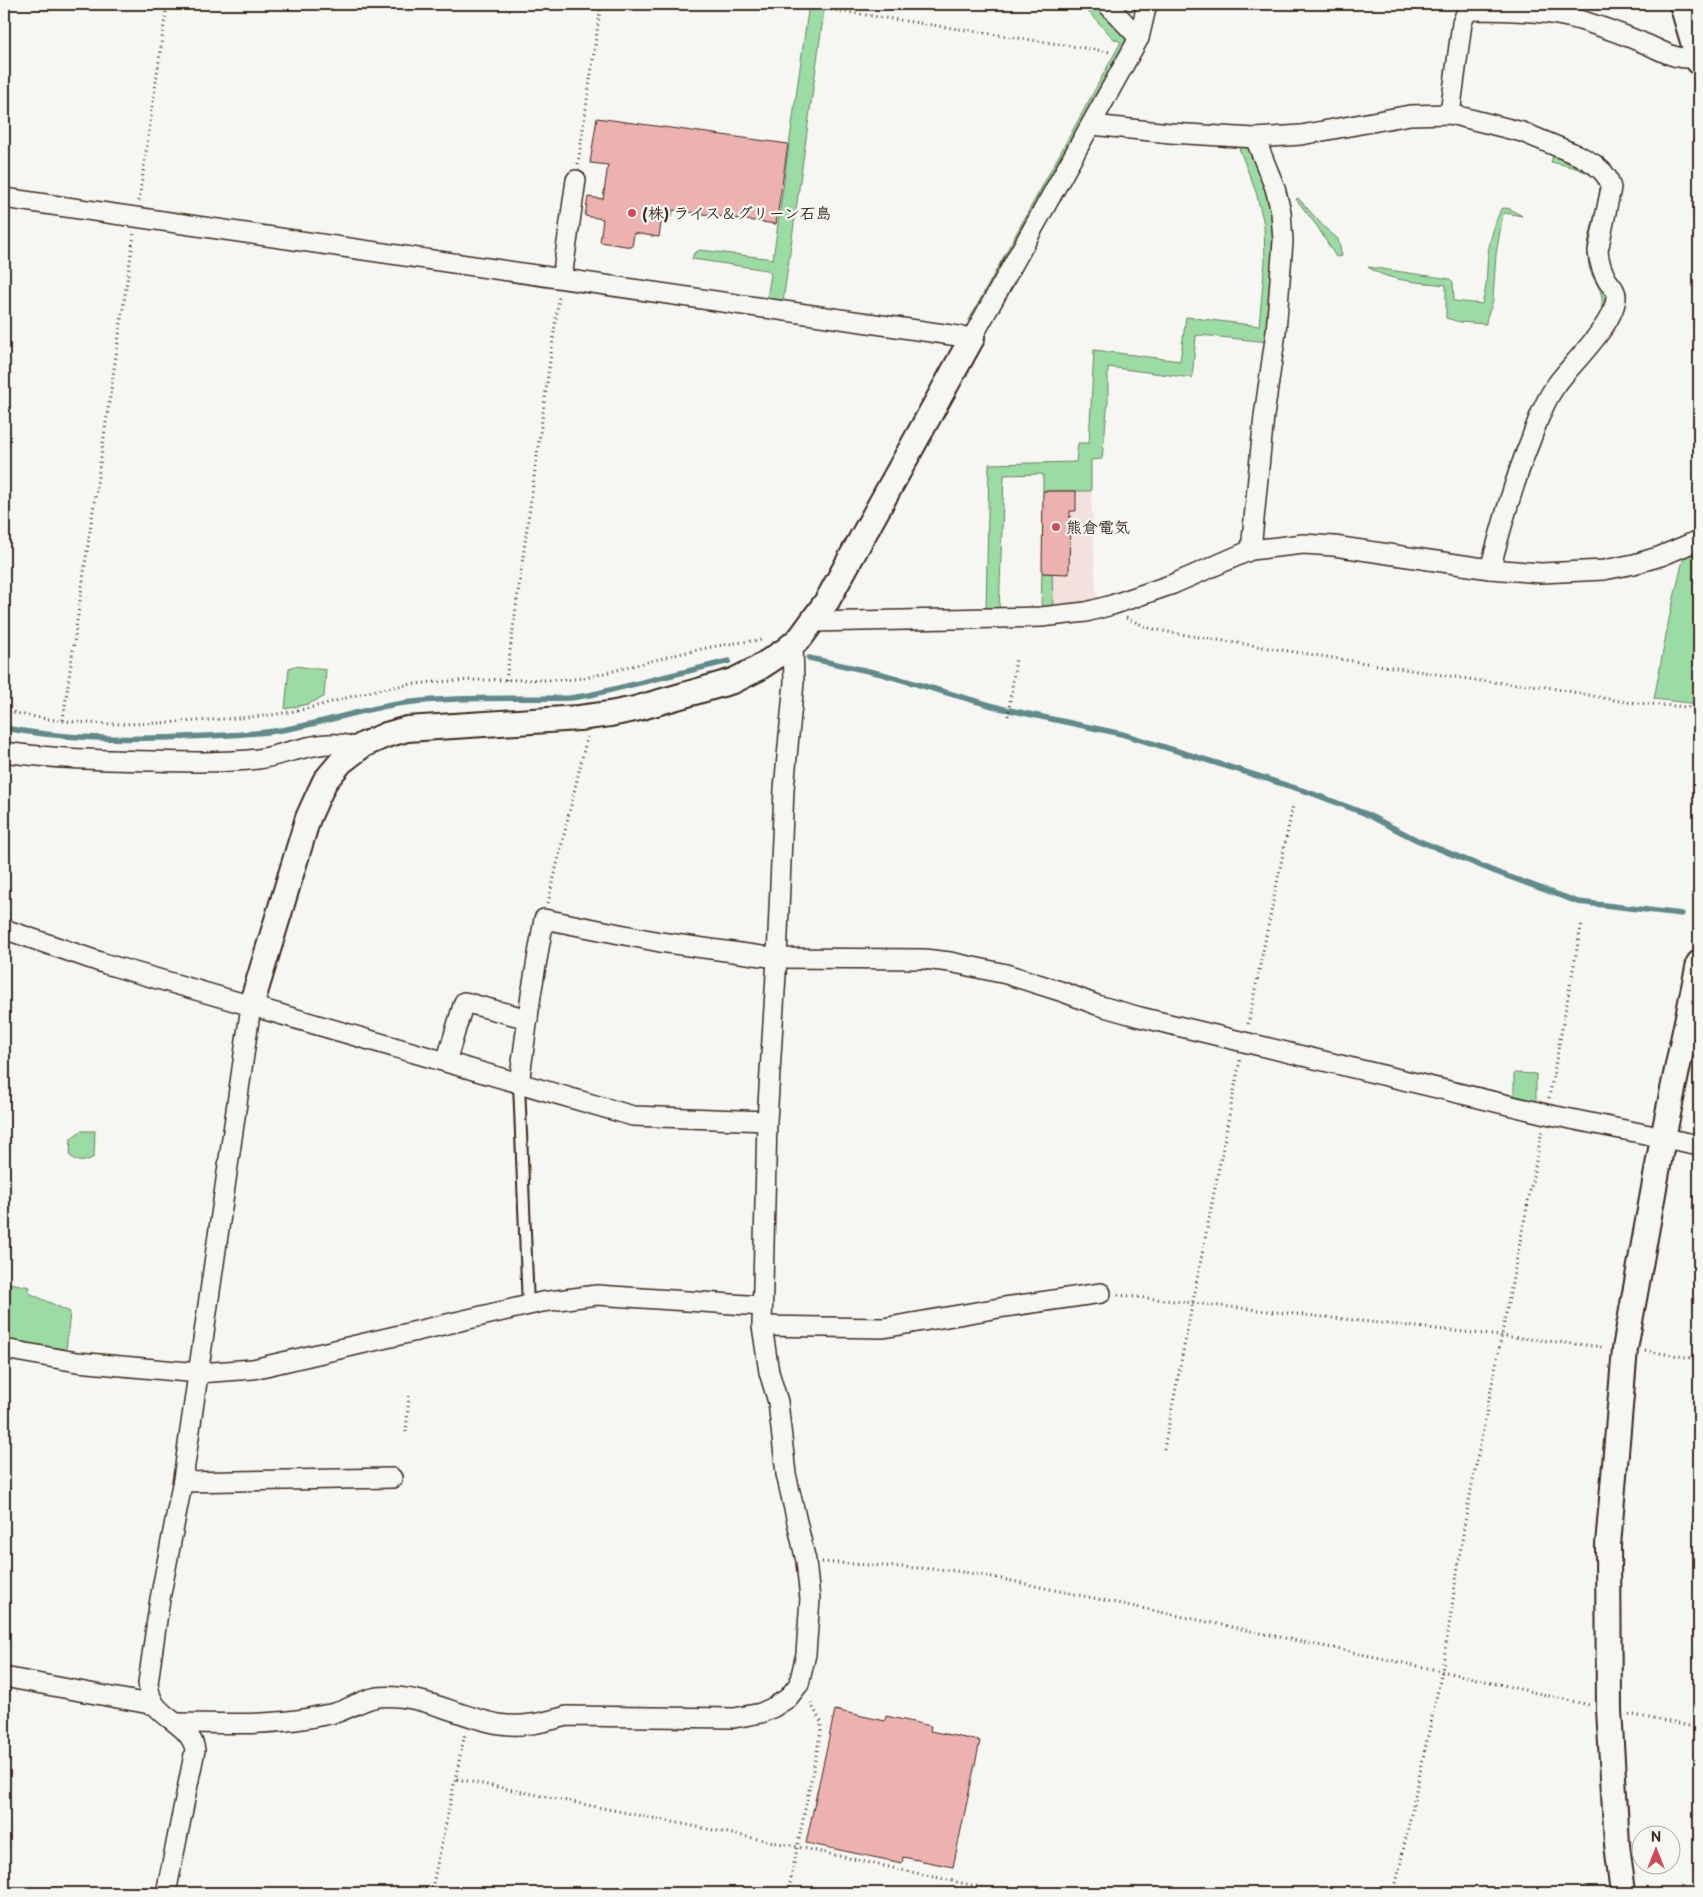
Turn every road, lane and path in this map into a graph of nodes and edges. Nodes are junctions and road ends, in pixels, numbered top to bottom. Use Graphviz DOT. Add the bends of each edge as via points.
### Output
graph roads {
  1 [pos="167,4"];
  2 [pos="601,4"];
  3 [pos="1107,4"];
  4 [pos="1147,4"];
  5 [pos="1682,4"];
  6 [pos="826,9"];
  7 [pos="1139,38"];
  8 [pos="1114,47"];
  9 [pos="1110,52"];
  10 [pos="1106,60"];
  11 [pos="1699,60"];
  12 [pos="1450,114"];
  13 [pos="1092,125"];
  14 [pos="1255,138"];
  15 [pos="576,180"];
  16 [pos="4,198"];
  17 [pos="136,217"];
  18 [pos="562,278"];
  19 [pos="972,338"];
  20 [pos="1699,540"];
  21 [pos="1251,550"];
  22 [pos="1490,569"];
  23 [pos="1112,605"];
  24 [pos="813,622"];
  25 [pos="770,640"];
  26 [pos="793,644"];
  27 [pos="1016,659"];
  28 [pos="506,680"];
  29 [pos="1699,708"];
  30 [pos="4,710"];
  31 [pos="591,716"];
  32 [pos="1008,716"];
  33 [pos="64,720"];
  34 [pos="358,750"];
  35 [pos="4,752"];
  36 [pos="1293,805"];
  37 [pos="544,918"];
  38 [pos="1582,922"];
  39 [pos="4,929"];
  40 [pos="777,958"];
  41 [pos="1699,963"];
  42 [pos="251,1006"];
  43 [pos="528,1018"];
  44 [pos="1244,1042"];
  45 [pos="446,1062"];
  46 [pos="520,1084"];
  47 [pos="1546,1114"];
  48 [pos="767,1121"];
  49 [pos="1663,1138"];
  50 [pos="1699,1145"];
  51 [pos="1101,1293"];
  52 [pos="1192,1303"];
  53 [pos="528,1306"];
  54 [pos="762,1306"];
  55 [pos="762,1326"];
  56 [pos="1502,1337"];
  57 [pos="4,1348"];
  58 [pos="1625,1348"];
  59 [pos="1699,1359"];
  60 [pos="199,1373"];
  61 [pos="409,1396"];
  62 [pos="406,1432"];
  63 [pos="1164,1449"];
  64 [pos="392,1478"];
  65 [pos="183,1482"];
  66 [pos="806,1561"];
  67 [pos="1442,1671"];
  68 [pos="4,1677"];
  69 [pos="799,1684"];
  70 [pos="155,1706"];
  71 [pos="1609,1710"];
  72 [pos="469,1715"];
  73 [pos="176,1723"];
  74 [pos="1699,1728"];
  75 [pos="457,1779"];
  76 [pos="798,1847"];
  77 [pos="166,1893"];
  78 [pos="431,1893"];
  79 [pos="788,1893"];
  80 [pos="1008,1893"];
  81 [pos="1394,1893"];
  82 [pos="1623,1893"];
  1 -- 17 [label="path"];
  2 -- 15 [label="path"];
  3 -- 7 [label="street"];
  4 -- 7 [label="street"];
  5 -- 11 [label="street"];
  6 -- 9 [label="path"];
  7 -- 13 [label="street"];
  8 -- 9 [label="path"];
  9 -- 10 [label="path"];
  11 -- 12 [label="street" via="1680,59 1629,37 1551,12 1473,10 1466,13 1462,23"];
  12 -- 14 [label="street" via="1410,115 1301,135"];
  12 -- 22 [label="street" via="1522,132 1580,156 1603,172 1611,188 1598,251 1599,262 1616,297 1606,323 1557,384 1540,414 1523,458"];
  13 -- 14 [label="street"];
  13 -- 19 [label="street"];
  14 -- 21 [label="street" via="1275,188 1283,241"];
  15 -- 18 [label="street"];
  16 -- 17 [label="street"];
  17 -- 18 [label="street"];
  17 -- 33 [label="path"];
  18 -- 19 [label="street"];
  18 -- 28 [label="path"];
  19 -- 24 [label="street"];
  20 -- 22 [label="street" via="1661,556 1604,570 1541,573"];
  21 -- 22 [label="street" via="1303,544 1334,546"];
  21 -- 23 [label="street" via="1173,584"];
  23 -- 24 [label="street" via="1056,616"];
  23 -- 29 [label="path" via="1134,623 1173,633 1481,681 1541,686 1625,702"];
  24 -- 26 [label="street"];
  25 -- 28 [label="path" via="741,641 585,678"];
  26 -- 31 [label="street" via="758,669 733,681 636,710"];
  26 -- 40 [label="street" via="794,682 784,789"];
  27 -- 32 [label="path"];
  28 -- 33 [label="path" via="398,686 289,712 245,717 124,724"];
  30 -- 33 [label="path"];
  31 -- 34 [label="street" via="407,729 372,740"];
  31 -- 37 [label="path"];
  34 -- 35 [label="street" via="333,744 249,760 175,762 62,759"];
  34 -- 42 [label="street" via="325,781 316,798"];
  36 -- 44 [label="path"];
  37 -- 40 [label="street" via="660,942"];
  37 -- 43 [label="street"];
  38 -- 47 [label="path"];
  39 -- 42 [label="street" via="106,964"];
  40 -- 44 [label="street" via="924,958 950,962 1006,974 1097,1005"];
  40 -- 48 [label="street"];
  41 -- 49 [label="street"];
  42 -- 45 [label="street"];
  42 -- 60 [label="street"];
  43 -- 45 [label="street" via="464,1002"];
  43 -- 46 [label="street"];
  44 -- 47 [label="street"];
  44 -- 52 [label="path"];
  45 -- 46 [label="street"];
  46 -- 48 [label="street" via="633,1116"];
  46 -- 53 [label="lane"];
  47 -- 49 [label="street"];
  47 -- 56 [label="path"];
  48 -- 54 [label="street"];
  49 -- 50 [label="street"];
  49 -- 58 [label="street"];
  51 -- 52 [label="path"];
  51 -- 55 [label="street" via="883,1328"];
  52 -- 56 [label="path"];
  52 -- 63 [label="path"];
  53 -- 54 [label="street" via="597,1295"];
  53 -- 60 [label="street" via="253,1369"];
  54 -- 55 [label="street"];
  55 -- 66 [label="street" via="769,1372 778,1402 786,1474"];
  56 -- 58 [label="path"];
  56 -- 67 [label="path" via="1465,1522"];
  57 -- 60 [label="street" via="77,1362"];
  58 -- 59 [label="path"];
  58 -- 71 [label="street" via="1608,1545"];
  60 -- 65 [label="street"];
  61 -- 62 [label="path"];
  64 -- 65 [label="street"];
  65 -- 70 [label="street" via="160,1599 148,1683"];
  66 -- 67 [label="path" via="949,1570 988,1576"];
  66 -- 69 [label="street" via="810,1599 806,1654"];
  67 -- 71 [label="path"];
  67 -- 81 [label="path"];
  68 -- 70 [label="street"];
  69 -- 72 [label="street" via="788,1698 774,1707 734,1718 567,1716 541,1723 508,1725"];
  69 -- 76 [label="path" via="818,1714 821,1731"];
  70 -- 73 [label="street"];
  71 -- 74 [label="path"];
  71 -- 82 [label="street"];
  72 -- 73 [label="street" via="414,1700 378,1697 335,1713 297,1719"];
  72 -- 75 [label="path"];
  73 -- 77 [label="street" via="191,1738 195,1750"];
  75 -- 76 [label="path"];
  75 -- 78 [label="path"];
  76 -- 79 [label="path"];
  76 -- 80 [label="path"];
}
